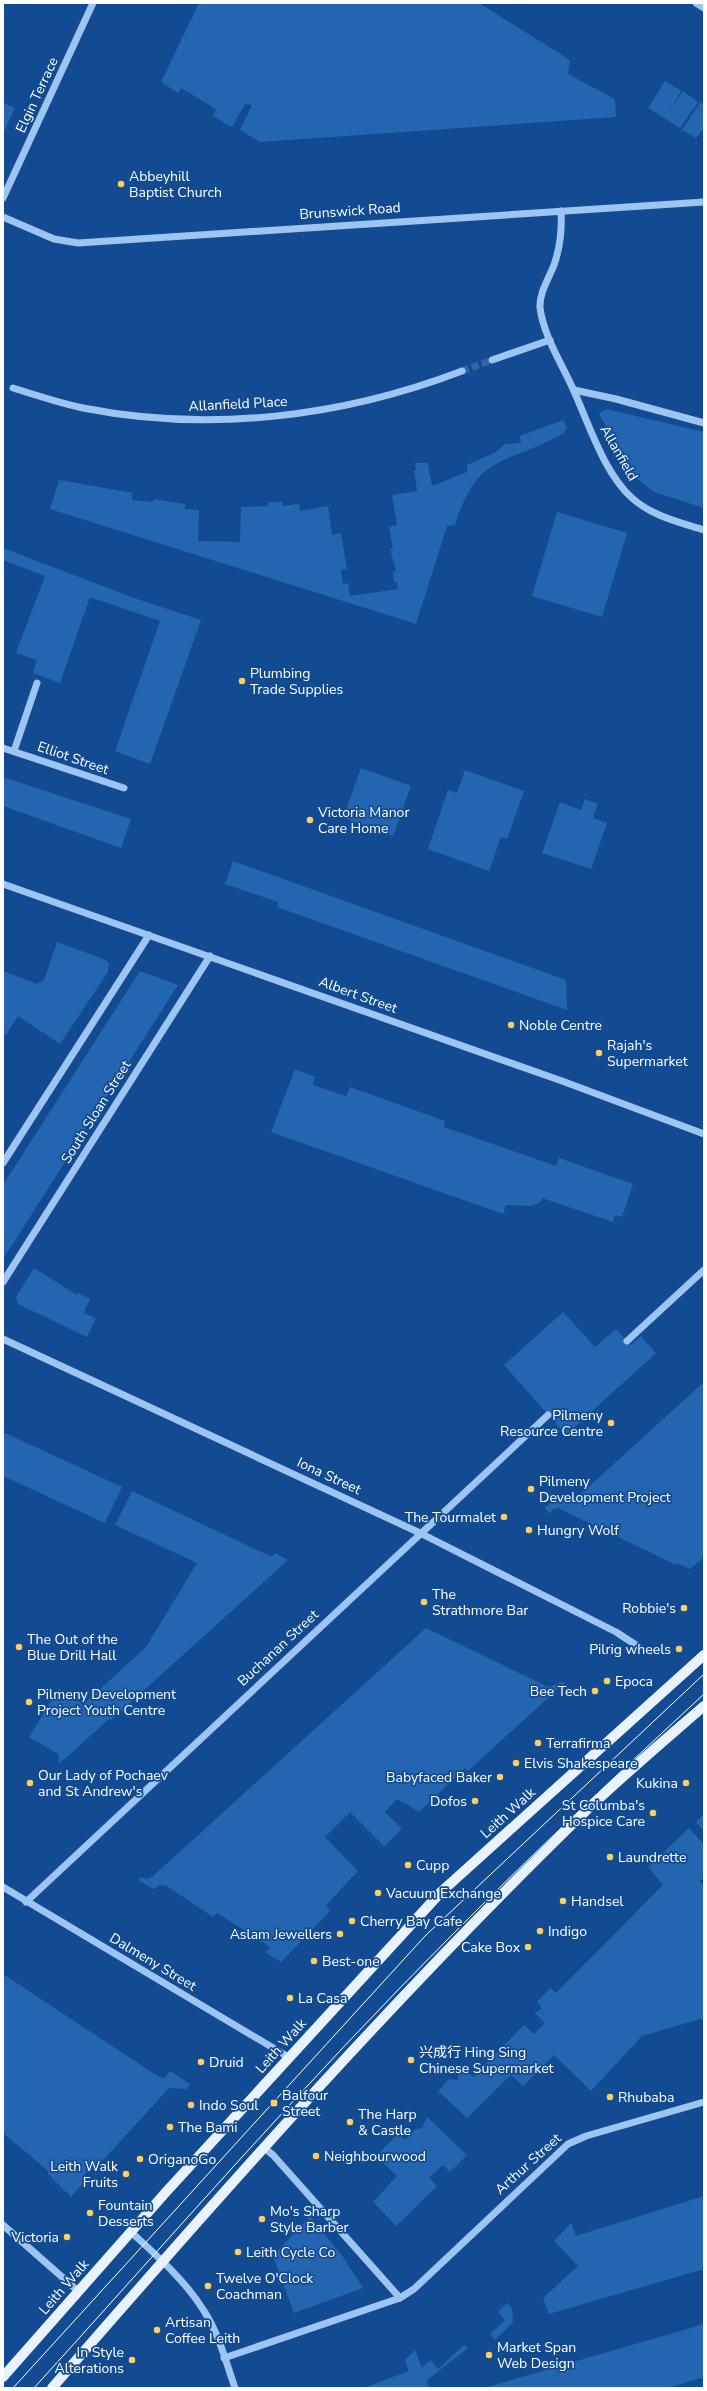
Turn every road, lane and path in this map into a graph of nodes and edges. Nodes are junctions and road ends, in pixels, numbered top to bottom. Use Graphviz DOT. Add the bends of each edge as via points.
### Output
graph roads {
  1 [pos="93,3"];
  2 [pos="696,3"];
  3 [pos="704,8"];
  4 [pos="3,198"];
  5 [pos="704,202"];
  6 [pos="561,211"];
  7 [pos="3,217"];
  8 [pos="550,340"];
  9 [pos="492,360"];
  10 [pos="462,371"];
  11 [pos="13,388"];
  12 [pos="574,390"];
  13 [pos="704,423"];
  14 [pos="704,530"];
  15 [pos="37,683"];
  16 [pos="3,748"];
  17 [pos="14,751"];
  18 [pos="124,788"];
  19 [pos="3,884"];
  20 [pos="149,935"];
  21 [pos="210,956"];
  22 [pos="704,1134"];
  23 [pos="3,1163"];
  24 [pos="704,1270"];
  25 [pos="3,1282"];
  26 [pos="3,1339"];
  27 [pos="627,1341"];
  28 [pos="548,1415"];
  29 [pos="420,1533"];
  30 [pos="639,1647"];
  31 [pos="704,1655"];
  32 [pos="704,1706"];
  33 [pos="3,1887"];
  34 [pos="26,1902"];
  35 [pos="290,2058"];
  36 [pos="704,2102"];
  37 [pos="263,2147"];
  38 [pos="3,2225"];
  39 [pos="131,2232"];
  40 [pos="163,2260"];
  41 [pos="78,2291"];
  42 [pos="400,2298"];
  43 [pos="224,2358"];
  44 [pos="3,2377"];
  45 [pos="52,2388"];
  46 [pos="235,2388"];
  1 -- 4 [label="street, Elgin Terrace"];
  2 -- 3 [label="street"];
  5 -- 6 [label="street, Brunswick Road"];
  6 -- 7 [label="street, Brunswick Road" via="78,243 54,240"];
  6 -- 8 [label="street, Allanfield" via="562,228 558,248 540,307"];
  8 -- 9 [label="street"];
  8 -- 12 [label="street, Allanfield"];
  10 -- 11 [label="street, Allanfield Place" via="400,393 335,409 199,420 147,418 98,411 56,402"];
  12 -- 13 [label="street"];
  12 -- 14 [label="street, Allanfield" via="593,436 625,490 654,513"];
  15 -- 17 [label="street"];
  16 -- 17 [label="street, Elliot Street"];
  17 -- 18 [label="street, Elliot Street"];
  19 -- 20 [label="street, Albert Street"];
  20 -- 21 [label="street, Albert Street"];
  20 -- 23 [label="street"];
  21 -- 22 [label="street, Albert Street"];
  21 -- 25 [label="street, South Sloan Street"];
  24 -- 27 [label="street"];
  26 -- 29 [label="street, Iona Street"];
  28 -- 29 [label="street, Buchanan Street"];
  29 -- 30 [label="street, Iona Street" via="616,1632"];
  29 -- 34 [label="street, Buchanan Street"];
  31 -- 35 [label="main road, Leith Walk" via="441,1892"];
  32 -- 37 [label="main road" via="586,1811 448,1950"];
  33 -- 34 [label="street, Dalmeny Street"];
  34 -- 35 [label="street, Dalmeny Street"];
  35 -- 39 [label="main road, Leith Walk"];
  36 -- 42 [label="street, Arthur Street" via="586,2136 568,2144 414,2290"];
  37 -- 40 [label="main road"];
  37 -- 42 [label="street" via="273,2155"];
  38 -- 41 [label="street"];
  39 -- 40 [label="street"];
  39 -- 41 [label="main road, Leith Walk"];
  40 -- 43 [label="street" via="204,2311"];
  40 -- 45 [label="main road"];
  41 -- 44 [label="main road, Leith Walk"];
  42 -- 43 [label="street, Arthur Street"];
  43 -- 46 [label="street"];
}
